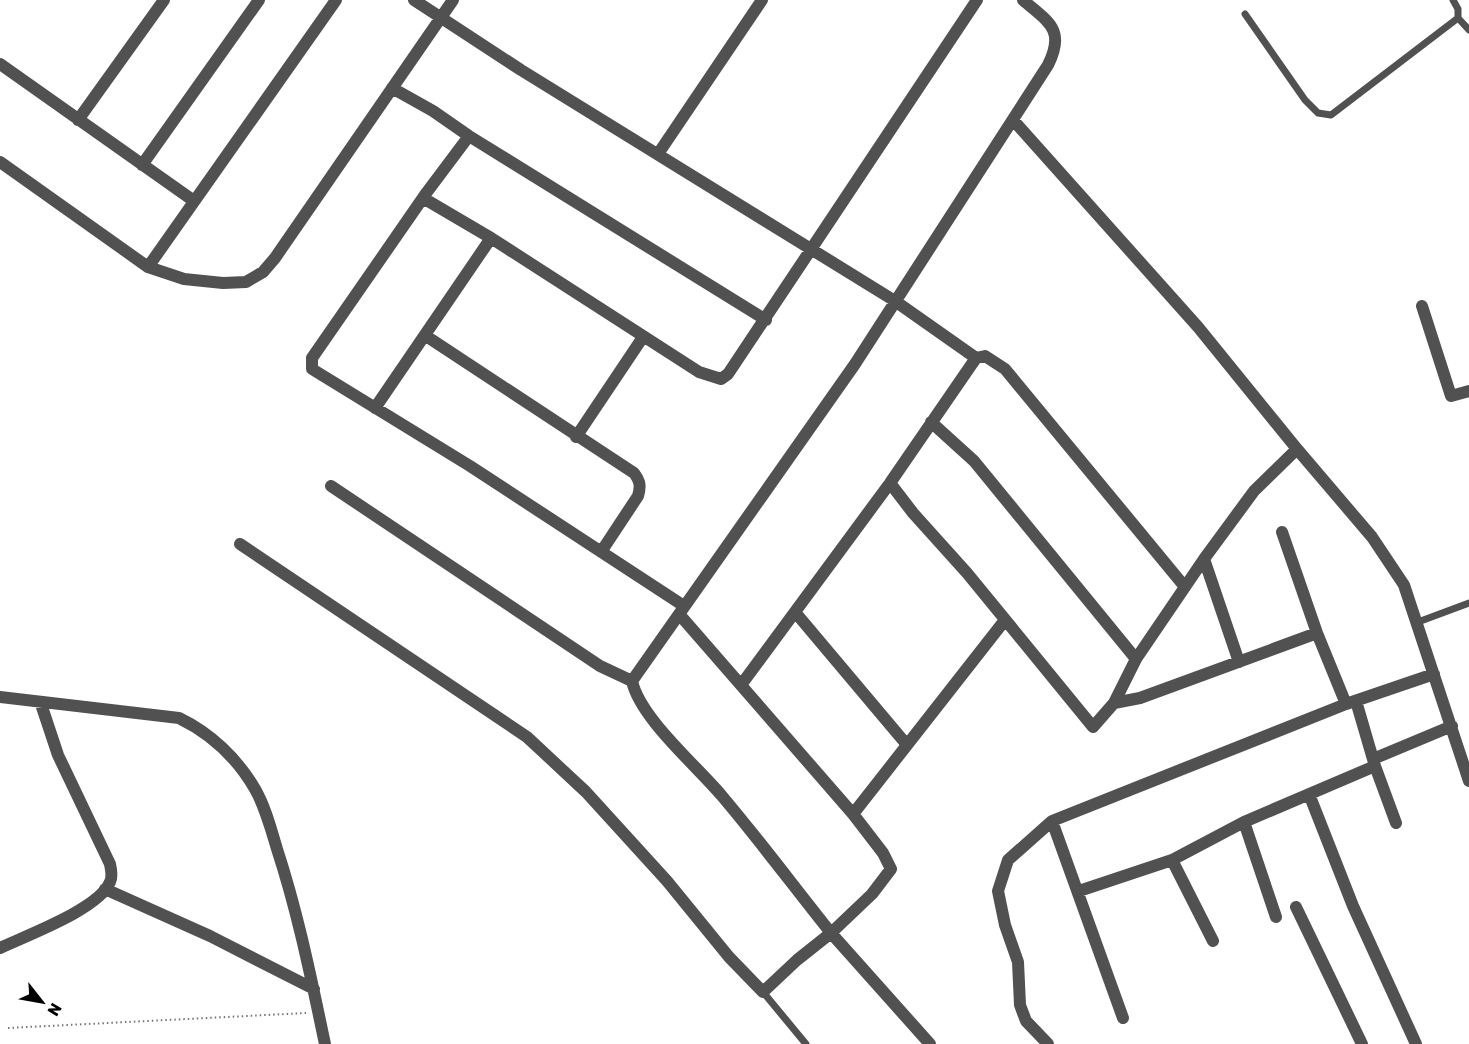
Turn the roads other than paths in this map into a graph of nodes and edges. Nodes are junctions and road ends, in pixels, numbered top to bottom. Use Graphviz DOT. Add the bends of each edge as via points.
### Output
graph roads {
  1 [pos="164,0"];
  2 [pos="259,0"];
  3 [pos="336,0"];
  4 [pos="414,0"];
  5 [pos="453,0"];
  6 [pos="762,0"];
  7 [pos="977,0"];
  8 [pos="1023,0"];
  9 [pos="1453,0"];
  10 [pos="1245,14"];
  11 [pos="440,18"];
  12 [pos="1458,18"];
  13 [pos="1469,30"];
  14 [pos="0,64"];
  15 [pos="392,88"];
  16 [pos="78,120"];
  17 [pos="1014,121"];
  18 [pos="470,136"];
  19 [pos="658,154"];
  20 [pos="0,162"];
  21 [pos="142,165"];
  22 [pos="423,198"];
  23 [pos="194,201"];
  24 [pos="491,238"];
  25 [pos="813,250"];
  26 [pos="148,267"];
  27 [pos="896,301"];
  28 [pos="1422,306"];
  29 [pos="766,320"];
  30 [pos="426,336"];
  31 [pos="643,337"];
  32 [pos="976,358"];
  33 [pos="1469,391"];
  34 [pos="375,408"];
  35 [pos="931,422"];
  36 [pos="576,437"];
  37 [pos="1297,449"];
  38 [pos="890,483"];
  39 [pos="331,486"];
  40 [pos="1282,532"];
  41 [pos="240,544"];
  42 [pos="601,552"];
  43 [pos="1204,558"];
  44 [pos="1185,587"];
  45 [pos="1469,603"];
  46 [pos="681,610"];
  47 [pos="795,612"];
  48 [pos="1005,620"];
  49 [pos="1419,622"];
  50 [pos="1317,633"];
  51 [pos="1136,659"];
  52 [pos="1239,662"];
  53 [pos="1434,674"];
  54 [pos="632,681"];
  55 [pos="741,685"];
  56 [pos="0,697"];
  57 [pos="1351,702"];
  58 [pos="1114,703"];
  59 [pos="41,704"];
  60 [pos="1452,726"];
  61 [pos="907,745"];
  62 [pos="1374,763"];
  63 [pos="1469,781"];
  64 [pos="1309,794"];
  65 [pos="853,814"];
  66 [pos="1052,821"];
  67 [pos="1244,822"];
  68 [pos="1396,823"];
  69 [pos="1172,860"];
  70 [pos="105,889"];
  71 [pos="1079,891"];
  72 [pos="1296,907"];
  73 [pos="1276,918"];
  74 [pos="831,933"];
  75 [pos="1213,941"];
  76 [pos="0,948"];
  77 [pos="314,989"];
  78 [pos="763,992"];
  79 [pos="1124,1018"];
  80 [pos="325,1044"];
  81 [pos="806,1044"];
  82 [pos="930,1044"];
  83 [pos="1048,1044"];
  84 [pos="1362,1044"];
  85 [pos="1416,1044"];
  1 -- 16 [label="street"];
  2 -- 21 [label="street"];
  3 -- 23 [label="street"];
  4 -- 11 [label="street"];
  5 -- 11 [label="street"];
  6 -- 19 [label="street"];
  7 -- 25 [label="street"];
  8 -- 17 [label="street" via="1052,25 1057,43"];
  9 -- 12 [label="lane"];
  10 -- 12 [label="lane" via="1305,100 1318,113 1331,115"];
  11 -- 15 [label="street"];
  11 -- 19 [label="street"];
  12 -- 13 [label="lane"];
  14 -- 16 [label="street"];
  15 -- 18 [label="street"];
  15 -- 26 [label="street" via="263,273 246,282 223,283 184,279"];
  16 -- 21 [label="street"];
  17 -- 27 [label="street"];
  17 -- 37 [label="street" via="1198,327"];
  18 -- 22 [label="street"];
  18 -- 29 [label="street"];
  19 -- 25 [label="street"];
  20 -- 26 [label="street"];
  21 -- 23 [label="street"];
  22 -- 24 [label="street"];
  22 -- 34 [label="street" via="310,364 319,374"];
  23 -- 26 [label="street"];
  24 -- 30 [label="street"];
  24 -- 31 [label="street"];
  25 -- 27 [label="street"];
  25 -- 29 [label="street"];
  27 -- 32 [label="street"];
  27 -- 46 [label="street"];
  28 -- 33 [label="street" via="1451,396"];
  29 -- 31 [label="street" via="728,375 721,379 699,372"];
  30 -- 34 [label="street"];
  30 -- 36 [label="street"];
  31 -- 36 [label="street"];
  32 -- 35 [label="street"];
  32 -- 44 [label="street" via="985,356 1005,369"];
  34 -- 42 [label="street"];
  35 -- 38 [label="street"];
  35 -- 51 [label="street" via="974,461"];
  36 -- 42 [label="street" via="639,480 638,496"];
  37 -- 43 [label="street" via="1254,490"];
  37 -- 49 [label="street" via="1372,537 1404,585"];
  38 -- 47 [label="street"];
  38 -- 48 [label="street"];
  39 -- 54 [label="street" via="590,659"];
  40 -- 50 [label="street"];
  41 -- 78 [label="street" via="527,737 586,792"];
  42 -- 46 [label="street"];
  43 -- 44 [label="street"];
  43 -- 52 [label="street"];
  44 -- 51 [label="street"];
  45 -- 49 [label="lane"];
  46 -- 54 [label="street"];
  46 -- 55 [label="street"];
  47 -- 55 [label="street"];
  47 -- 61 [label="street"];
  48 -- 58 [label="street" via="1093,727"];
  48 -- 61 [label="street"];
  49 -- 53 [label="street"];
  50 -- 52 [label="street"];
  50 -- 57 [label="street"];
  51 -- 58 [label="street"];
  52 -- 58 [label="street" via="1140,698"];
  53 -- 57 [label="street"];
  53 -- 60 [label="street"];
  54 -- 74 [label="street" via="635,694 651,717 722,796"];
  55 -- 65 [label="street"];
  56 -- 59 [label="street"];
  57 -- 62 [label="street"];
  57 -- 66 [label="street"];
  59 -- 70 [label="street" via="58,755 110,864 112,875"];
  59 -- 77 [label="street" via="179,718 196,726 231,757 256,790 270,826 304,939"];
  60 -- 62 [label="street"];
  60 -- 63 [label="street"];
  61 -- 65 [label="street"];
  62 -- 64 [label="street"];
  62 -- 68 [label="street"];
  64 -- 67 [label="street"];
  64 -- 85 [label="street" via="1353,906"];
  65 -- 74 [label="street" via="891,869 872,894"];
  66 -- 71 [label="street"];
  66 -- 83 [label="street" via="1008,860 998,891 1018,962 1020,1005 1026,1021"];
  67 -- 69 [label="street"];
  67 -- 73 [label="street"];
  69 -- 71 [label="street"];
  69 -- 75 [label="street"];
  70 -- 76 [label="street" via="90,903"];
  70 -- 77 [label="street"];
  71 -- 79 [label="street"];
  72 -- 84 [label="street"];
  74 -- 78 [label="street"];
  74 -- 82 [label="street"];
  77 -- 80 [label="street"];
  78 -- 81 [label="lane"];
}
